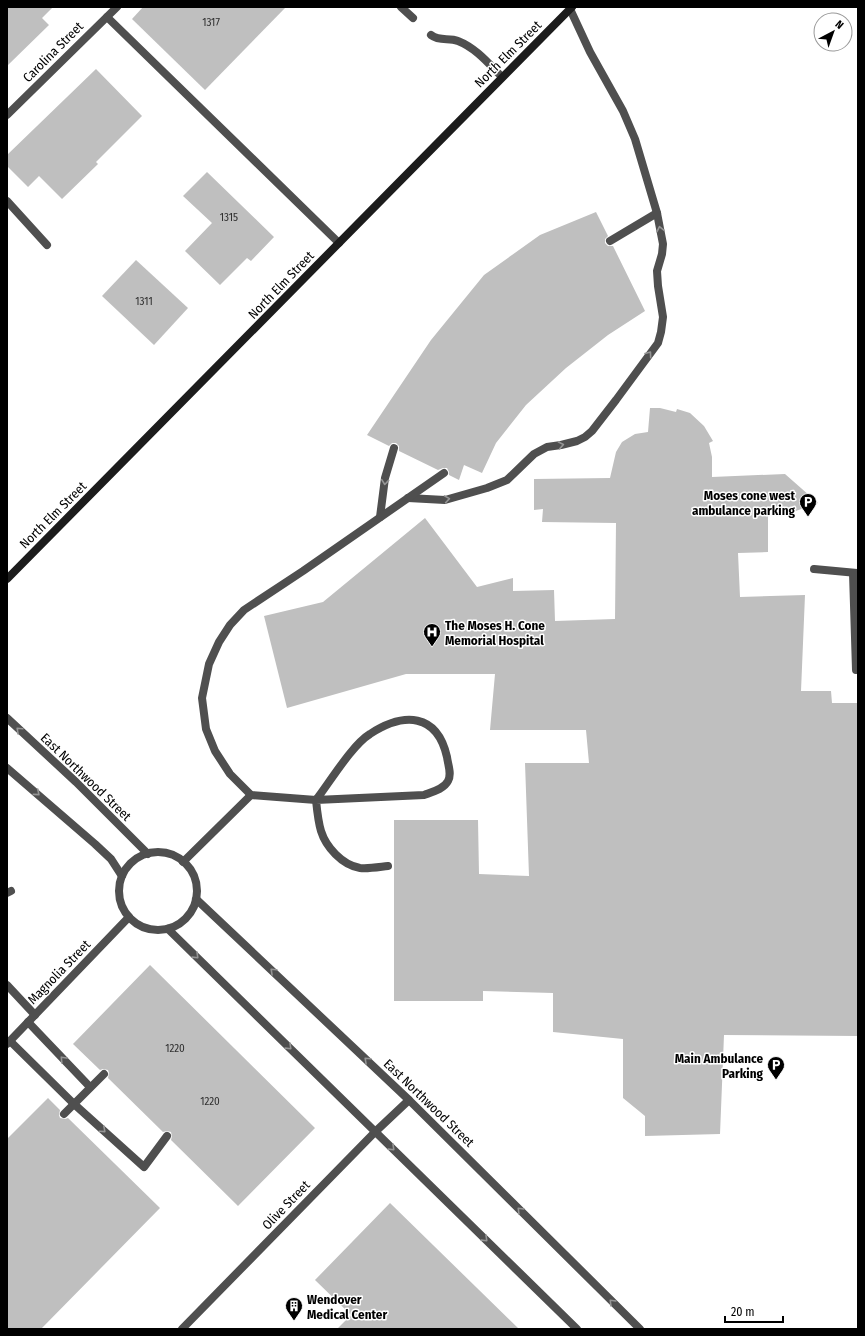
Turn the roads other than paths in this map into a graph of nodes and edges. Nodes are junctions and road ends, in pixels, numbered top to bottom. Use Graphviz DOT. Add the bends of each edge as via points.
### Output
graph roads {
  1 [pos="117,7"];
  2 [pos="401,7"];
  3 [pos="571,8"];
  4 [pos="107,17"];
  5 [pos="413,18"];
  6 [pos="431,35"];
  7 [pos="502,77"];
  8 [pos="7,115"];
  9 [pos="7,201"];
  10 [pos="657,213"];
  11 [pos="610,241"];
  12 [pos="339,242"];
  13 [pos="47,245"];
  14 [pos="394,448"];
  15 [pos="444,473"];
  16 [pos="408,498"];
  17 [pos="380,517"];
  18 [pos="814,569"];
  19 [pos="855,573"];
  20 [pos="7,579"];
  21 [pos="856,670"];
  22 [pos="7,718"];
  23 [pos="7,768"];
  24 [pos="251,794"];
  25 [pos="316,800"];
  26 [pos="148,854"];
  27 [pos="183,862"];
  28 [pos="388,866"];
  29 [pos="122,876"];
  30 [pos="196,899"];
  31 [pos="129,917"];
  32 [pos="168,929"];
  33 [pos="7,985"];
  34 [pos="35,1015"];
  35 [pos="28,1022"];
  36 [pos="8,1043"];
  37 [pos="104,1074"];
  38 [pos="90,1087"];
  39 [pos="409,1100"];
  40 [pos="74,1104"];
  41 [pos="64,1114"];
  42 [pos="375,1132"];
  43 [pos="167,1136"];
  44 [pos="636,1328"];
  45 [pos="182,1329"];
  46 [pos="577,1329"];
  1 -- 4 [label="street, Carolina Street"];
  2 -- 5 [label="street"];
  3 -- 7 [label="main road, North Elm Street"];
  3 -- 10 [label="street" via="590,52 623,110 635,139"];
  4 -- 8 [label="street, Carolina Street"];
  4 -- 12 [label="street"];
  6 -- 7 [label="street" via="443,40 458,40 472,49"];
  7 -- 12 [label="main road, North Elm Street"];
  9 -- 13 [label="street"];
  10 -- 11 [label="street"];
  16 -- 10 [label="street, one-way" via="445,500 487,488 508,480 534,454 547,447 577,441 592,431 658,343 662,317 657,271 663,244"];
  12 -- 20 [label="main road, North Elm Street"];
  14 -- 17 [label="street, one-way" via="385,478"];
  15 -- 16 [label="street"];
  16 -- 17 [label="street"];
  17 -- 24 [label="street" via="244,610 230,625 209,664 202,698 206,729 215,751 230,774"];
  18 -- 19 [label="street"];
  19 -- 21 [label="street"];
  26 -- 22 [label="street, East Northwood Street, one-way"];
  23 -- 29 [label="street, one-way" via="111,859"];
  24 -- 25 [label="street"];
  24 -- 27 [label="street"];
  25 -- 25 [label="street" via="424,795 440,789 448,782 450,772 444,744 431,726 415,719 391,723 369,734 354,749"];
  25 -- 28 [label="street" via="321,831 326,844 335,853 344,861 360,868"];
  26 -- 27 [label="street" via="165,853"];
  26 -- 29 [label="street" via="133,862"];
  27 -- 30 [label="street" via="195,880"];
  29 -- 31 [label="street" via="120,900"];
  30 -- 32 [label="street" via="188,917"];
  39 -- 30 [label="street, East Northwood Street, one-way"];
  31 -- 32 [label="street" via="147,929"];
  31 -- 34 [label="street, Magnolia Street"];
  32 -- 42 [label="street, one-way"];
  33 -- 34 [label="street"];
  34 -- 35 [label="street, Magnolia Street"];
  35 -- 36 [label="street, Magnolia Street"];
  38 -- 35 [label="street, one-way"];
  36 -- 40 [label="street"];
  37 -- 38 [label="street"];
  38 -- 40 [label="street"];
  39 -- 42 [label="street, Olive Street"];
  44 -- 39 [label="street, East Northwood Street, one-way"];
  40 -- 41 [label="street"];
  40 -- 43 [label="street, one-way" via="144,1167"];
  42 -- 45 [label="street, Olive Street"];
  42 -- 46 [label="street, one-way"];
}
